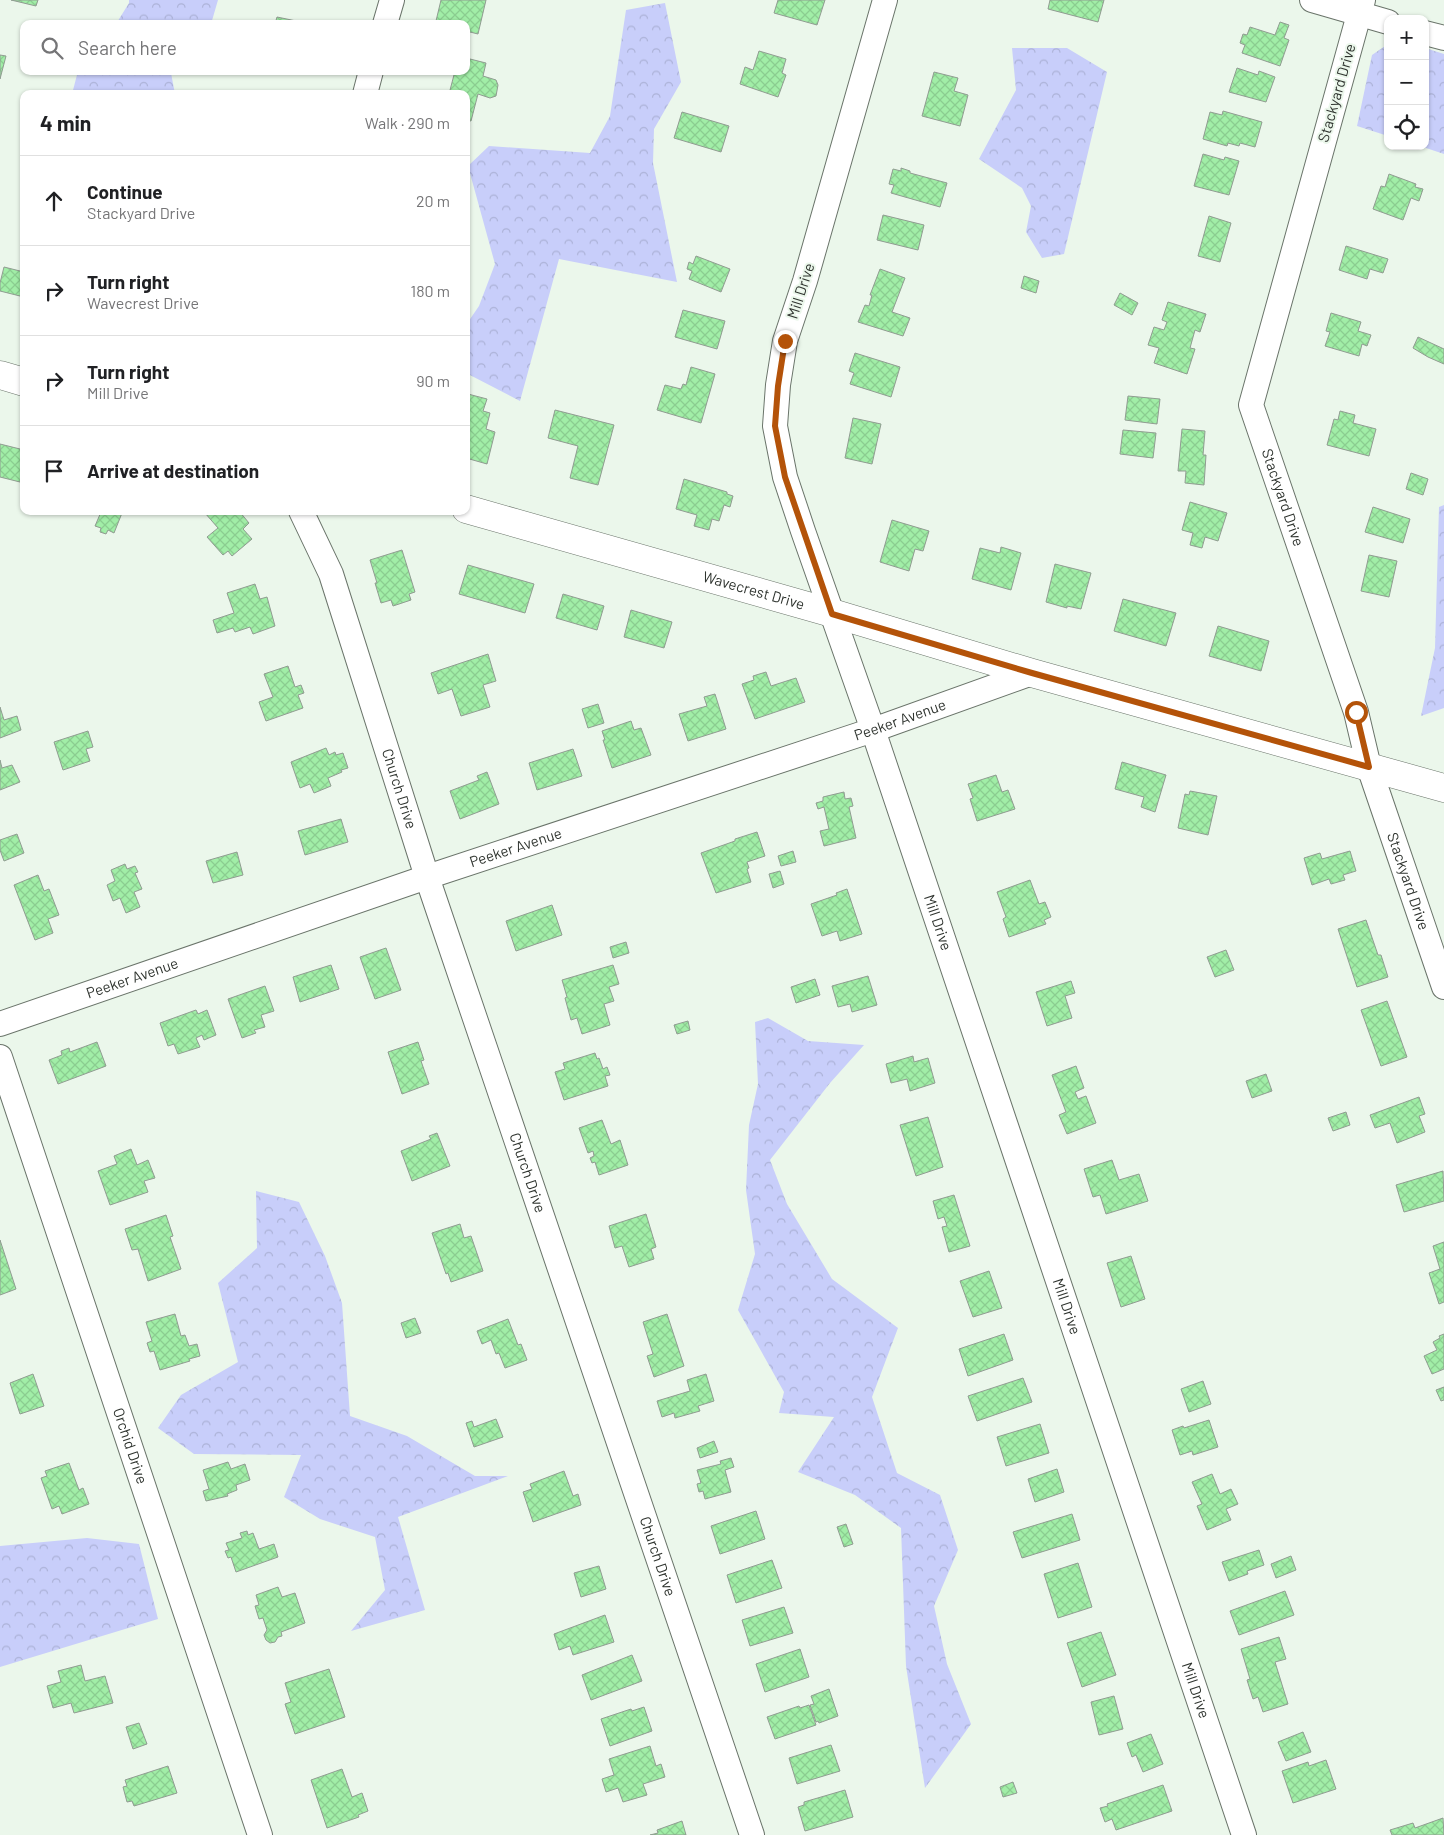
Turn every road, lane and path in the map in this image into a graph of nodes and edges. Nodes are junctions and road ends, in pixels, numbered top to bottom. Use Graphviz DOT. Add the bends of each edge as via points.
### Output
graph roads {
  1 [pos="392,0"];
  2 [pos="885,0"];
  3 [pos="1312,0"];
  4 [pos="1361,7"];
  5 [pos="386,20"];
  6 [pos="1384,20"];
  7 [pos="1429,34"];
  8 [pos="1444,38"];
  9 [pos="370,75"];
  10 [pos="366,90"];
  11 [pos="0,375"];
  12 [pos="20,381"];
  13 [pos="470,510"];
  14 [pos="303,515"];
  15 [pos="832,614"];
  16 [pos="1032,673"];
  17 [pos="873,730"];
  18 [pos="1369,767"];
  19 [pos="1444,788"];
  20 [pos="427,877"];
  21 [pos="1444,987"];
  22 [pos="0,1024"];
  23 [pos="0,1057"];
  24 [pos="260,1835"];
  25 [pos="752,1835"];
  26 [pos="1244,1835"];
  1 -- 5 [label="street"];
  2 -- 15 [label="street, Mill Drive" via="785,341 775,426 785,477"];
  3 -- 4 [label="street"];
  4 -- 6 [label="street"];
  4 -- 18 [label="street, Stackyard Drive" via="1251,405 1356,712"];
  7 -- 8 [label="street"];
  9 -- 10 [label="street"];
  11 -- 12 [label="street"];
  13 -- 15 [label="street, Wavecrest Drive"];
  14 -- 20 [label="street, Church Drive" via="331,574"];
  15 -- 16 [label="street, Wavecrest Drive"];
  15 -- 17 [label="street, Mill Drive"];
  16 -- 17 [label="street, Peeker Avenue"];
  16 -- 18 [label="street, Wavecrest Drive"];
  17 -- 20 [label="street, Peeker Avenue"];
  17 -- 26 [label="street, Mill Drive"];
  18 -- 19 [label="street, Wavecrest Drive"];
  18 -- 21 [label="street, Stackyard Drive"];
  20 -- 22 [label="street, Peeker Avenue"];
  20 -- 25 [label="street, Church Drive"];
  23 -- 24 [label="street, Orchid Drive"];
}
